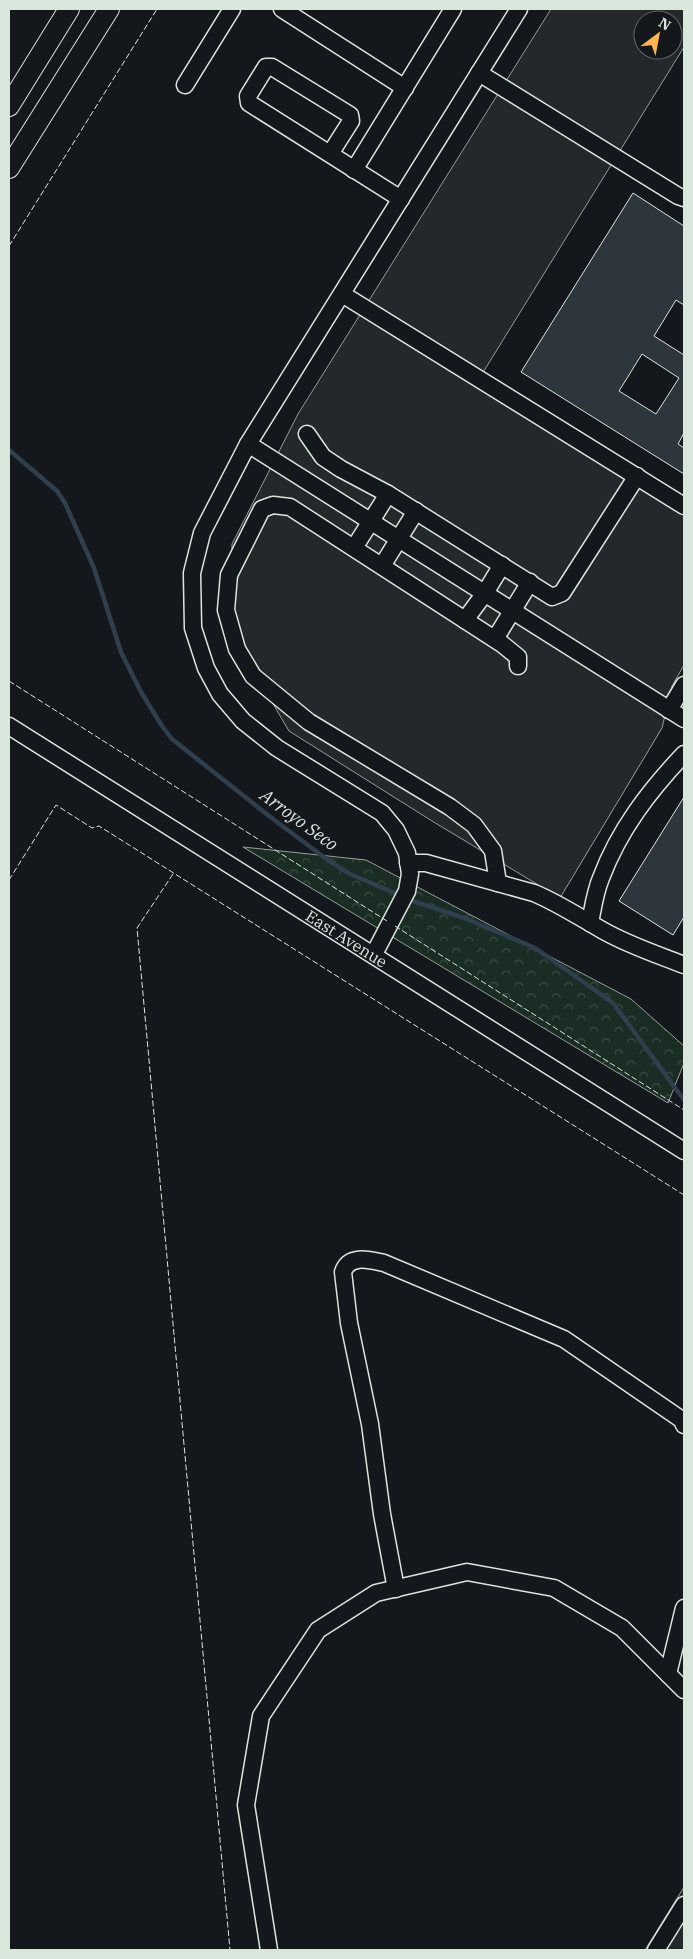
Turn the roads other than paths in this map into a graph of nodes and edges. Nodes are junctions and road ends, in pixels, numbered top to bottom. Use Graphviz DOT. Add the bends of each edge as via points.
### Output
graph roads {
  1 [pos="69,9"];
  2 [pos="108,9"];
  3 [pos="232,9"];
  4 [pos="282,9"];
  5 [pos="453,9"];
  6 [pos="519,9"];
  7 [pos="479,73"];
  8 [pos="185,85"];
  9 [pos="404,88"];
  10 [pos="9,106"];
  11 [pos="330,154"];
  12 [pos="9,168"];
  13 [pos="354,170"];
  14 [pos="684,198"];
  15 [pos="401,199"];
  16 [pos="342,294"];
  17 [pos="307,434"];
  18 [pos="248,444"];
  19 [pos="637,476"];
  20 [pos="388,494"];
  21 [pos="684,506"];
  22 [pos="416,511"];
  23 [pos="370,521"];
  24 [pos="398,539"];
  25 [pos="354,548"];
  26 [pos="502,565"];
  27 [pos="382,566"];
  28 [pos="530,582"];
  29 [pos="485,594"];
  30 [pos="513,611"];
  31 [pos="465,620"];
  32 [pos="495,640"];
  33 [pos="518,666"];
  34 [pos="684,685"];
  35 [pos="669,710"];
  36 [pos="684,719"];
  37 [pos="9,726"];
  38 [pos="684,754"];
  39 [pos="408,863"];
  40 [pos="498,883"];
  41 [pos="590,923"];
  42 [pos="374,954"];
  43 [pos="684,965"];
  44 [pos="684,1152"];
  45 [pos="684,1425"];
  46 [pos="396,1588"];
  47 [pos="684,1608"];
  48 [pos="668,1674"];
  49 [pos="684,1690"];
  50 [pos="684,1905"];
  51 [pos="269,1950"];
  52 [pos="656,1950"];
  1 -- 10 [label="main road"];
  2 -- 12 [label="main road"];
  3 -- 8 [label="street"];
  4 -- 9 [label="street"];
  5 -- 9 [label="street"];
  6 -- 7 [label="street"];
  7 -- 14 [label="street"];
  7 -- 15 [label="street"];
  9 -- 13 [label="street"];
  11 -- 11 [label="street" via="249,103 248,96 266,67 272,67 350,115 351,121"];
  11 -- 13 [label="street"];
  13 -- 15 [label="street"];
  15 -- 16 [label="street"];
  16 -- 18 [label="street"];
  16 -- 19 [label="street"];
  17 -- 20 [label="street" via="328,461"];
  18 -- 23 [label="street"];
  18 -- 39 [label="street" via="202,533 192,573 193,628 206,668 220,694 243,721 277,748 382,813 396,830"];
  19 -- 21 [label="street"];
  19 -- 28 [label="street" via="562,593 552,598"];
  20 -- 22 [label="street"];
  20 -- 23 [label="street"];
  22 -- 24 [label="street"];
  22 -- 26 [label="street"];
  23 -- 24 [label="street"];
  23 -- 25 [label="street"];
  24 -- 27 [label="street"];
  24 -- 29 [label="street"];
  25 -- 27 [label="street"];
  25 -- 40 [label="street" via="290,507 273,505 262,509 229,575 226,610 237,649 252,676 309,722 450,807 474,826 493,851"];
  26 -- 28 [label="street"];
  26 -- 29 [label="street"];
  27 -- 31 [label="street"];
  28 -- 30 [label="street"];
  29 -- 30 [label="street"];
  29 -- 31 [label="street"];
  30 -- 32 [label="street"];
  30 -- 35 [label="street"];
  31 -- 32 [label="street"];
  32 -- 33 [label="street" via="518,657"];
  34 -- 35 [label="street"];
  35 -- 36 [label="street"];
  37 -- 42 [label="street, East Avenue"];
  38 -- 41 [label="street" via="657,783 619,838 600,879"];
  39 -- 40 [label="street" via="426,863"];
  39 -- 42 [label="street" via="407,891"];
  40 -- 41 [label="street" via="534,892"];
  41 -- 43 [label="street" via="641,949"];
  42 -- 44 [label="street, East Avenue"];
  45 -- 46 [label="street" via="682,1420 653,1399 564,1339 384,1262 362,1258 351,1262 343,1272 349,1323 370,1424"];
  46 -- 48 [label="street" via="467,1572 554,1588 622,1628"];
  46 -- 51 [label="street" via="376,1593 318,1630 261,1716 246,1805"];
  47 -- 48 [label="street"];
  48 -- 49 [label="street"];
  50 -- 52 [label="street"];
}
